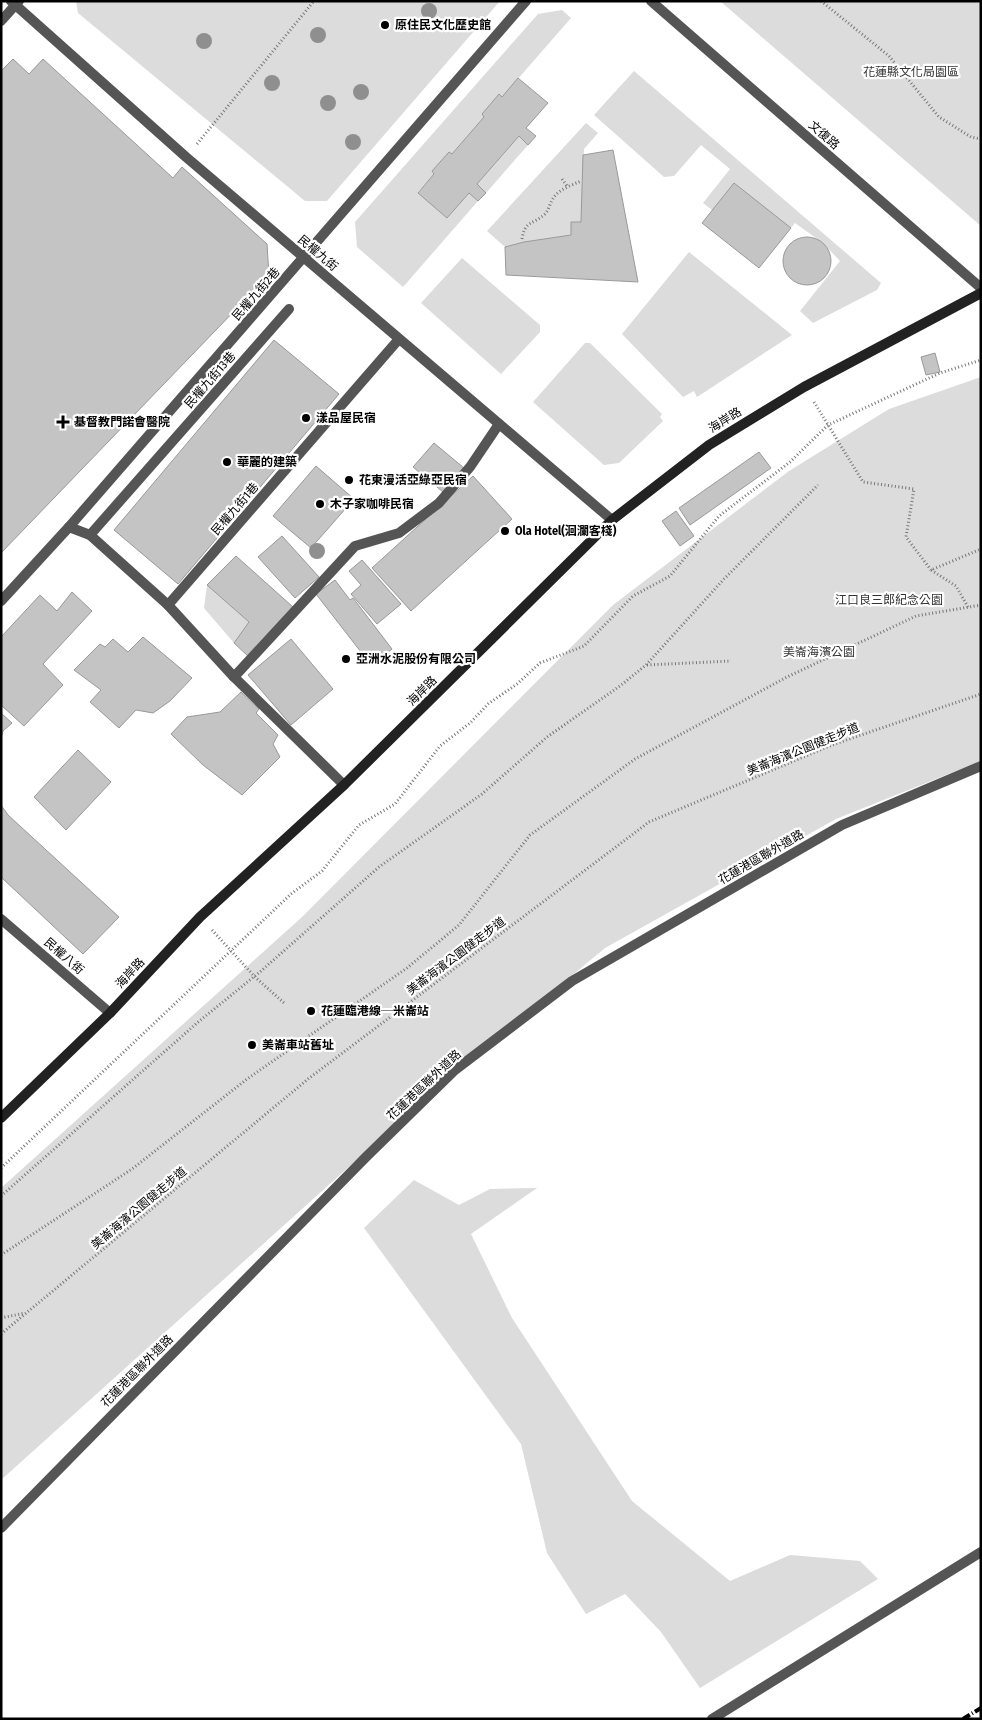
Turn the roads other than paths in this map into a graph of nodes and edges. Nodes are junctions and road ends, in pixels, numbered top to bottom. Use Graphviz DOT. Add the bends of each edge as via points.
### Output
graph roads {
  1 [pos="526,1"];
  2 [pos="651,1"];
  3 [pos="15,3"];
  4 [pos="1,21"];
  5 [pos="304,258"];
  6 [pos="981,288"];
  7 [pos="981,293"];
  8 [pos="289,309"];
  9 [pos="399,339"];
  10 [pos="499,424"];
  11 [pos="612,520"];
  12 [pos="69,527"];
  13 [pos="90,535"];
  14 [pos="1,601"];
  15 [pos="168,605"];
  16 [pos="234,677"];
  17 [pos="981,766"];
  18 [pos="344,785"];
  19 [pos="1,919"];
  20 [pos="110,1013"];
  21 [pos="1,1118"];
  22 [pos="1,1528"];
  23 [pos="981,1552"];
  24 [pos="712,1719"];
  1 -- 5 [label="street, 民權九街2巷"];
  2 -- 6 [label="street, 文復路"];
  3 -- 4 [label="street"];
  3 -- 5 [label="street, 民權九街"];
  5 -- 9 [label="street, 民權九街"];
  5 -- 12 [label="street, 民權九街2巷"];
  7 -- 11 [label="main road, 海岸路" via="804,387 708,445"];
  8 -- 13 [label="street, 民權九街13巷"];
  9 -- 10 [label="street, 民權九街"];
  9 -- 15 [label="street, 民權九街1巷"];
  10 -- 11 [label="street, 民權九街"];
  10 -- 16 [label="street" via="470,467 439,503 399,533 355,546"];
  11 -- 18 [label="main road, 海岸路"];
  12 -- 13 [label="street"];
  12 -- 14 [label="street, 民權九街2巷"];
  13 -- 15 [label="street"];
  15 -- 16 [label="street"];
  16 -- 18 [label="street"];
  17 -- 22 [label="street, 花蓮港區聯外道路" via="842,825 572,981 455,1070 366,1156"];
  18 -- 20 [label="main road, 海岸路" via="200,917"];
  19 -- 20 [label="street, 民權八街"];
  20 -- 21 [label="main road, 海岸路"];
  23 -- 24 [label="street"];
}
